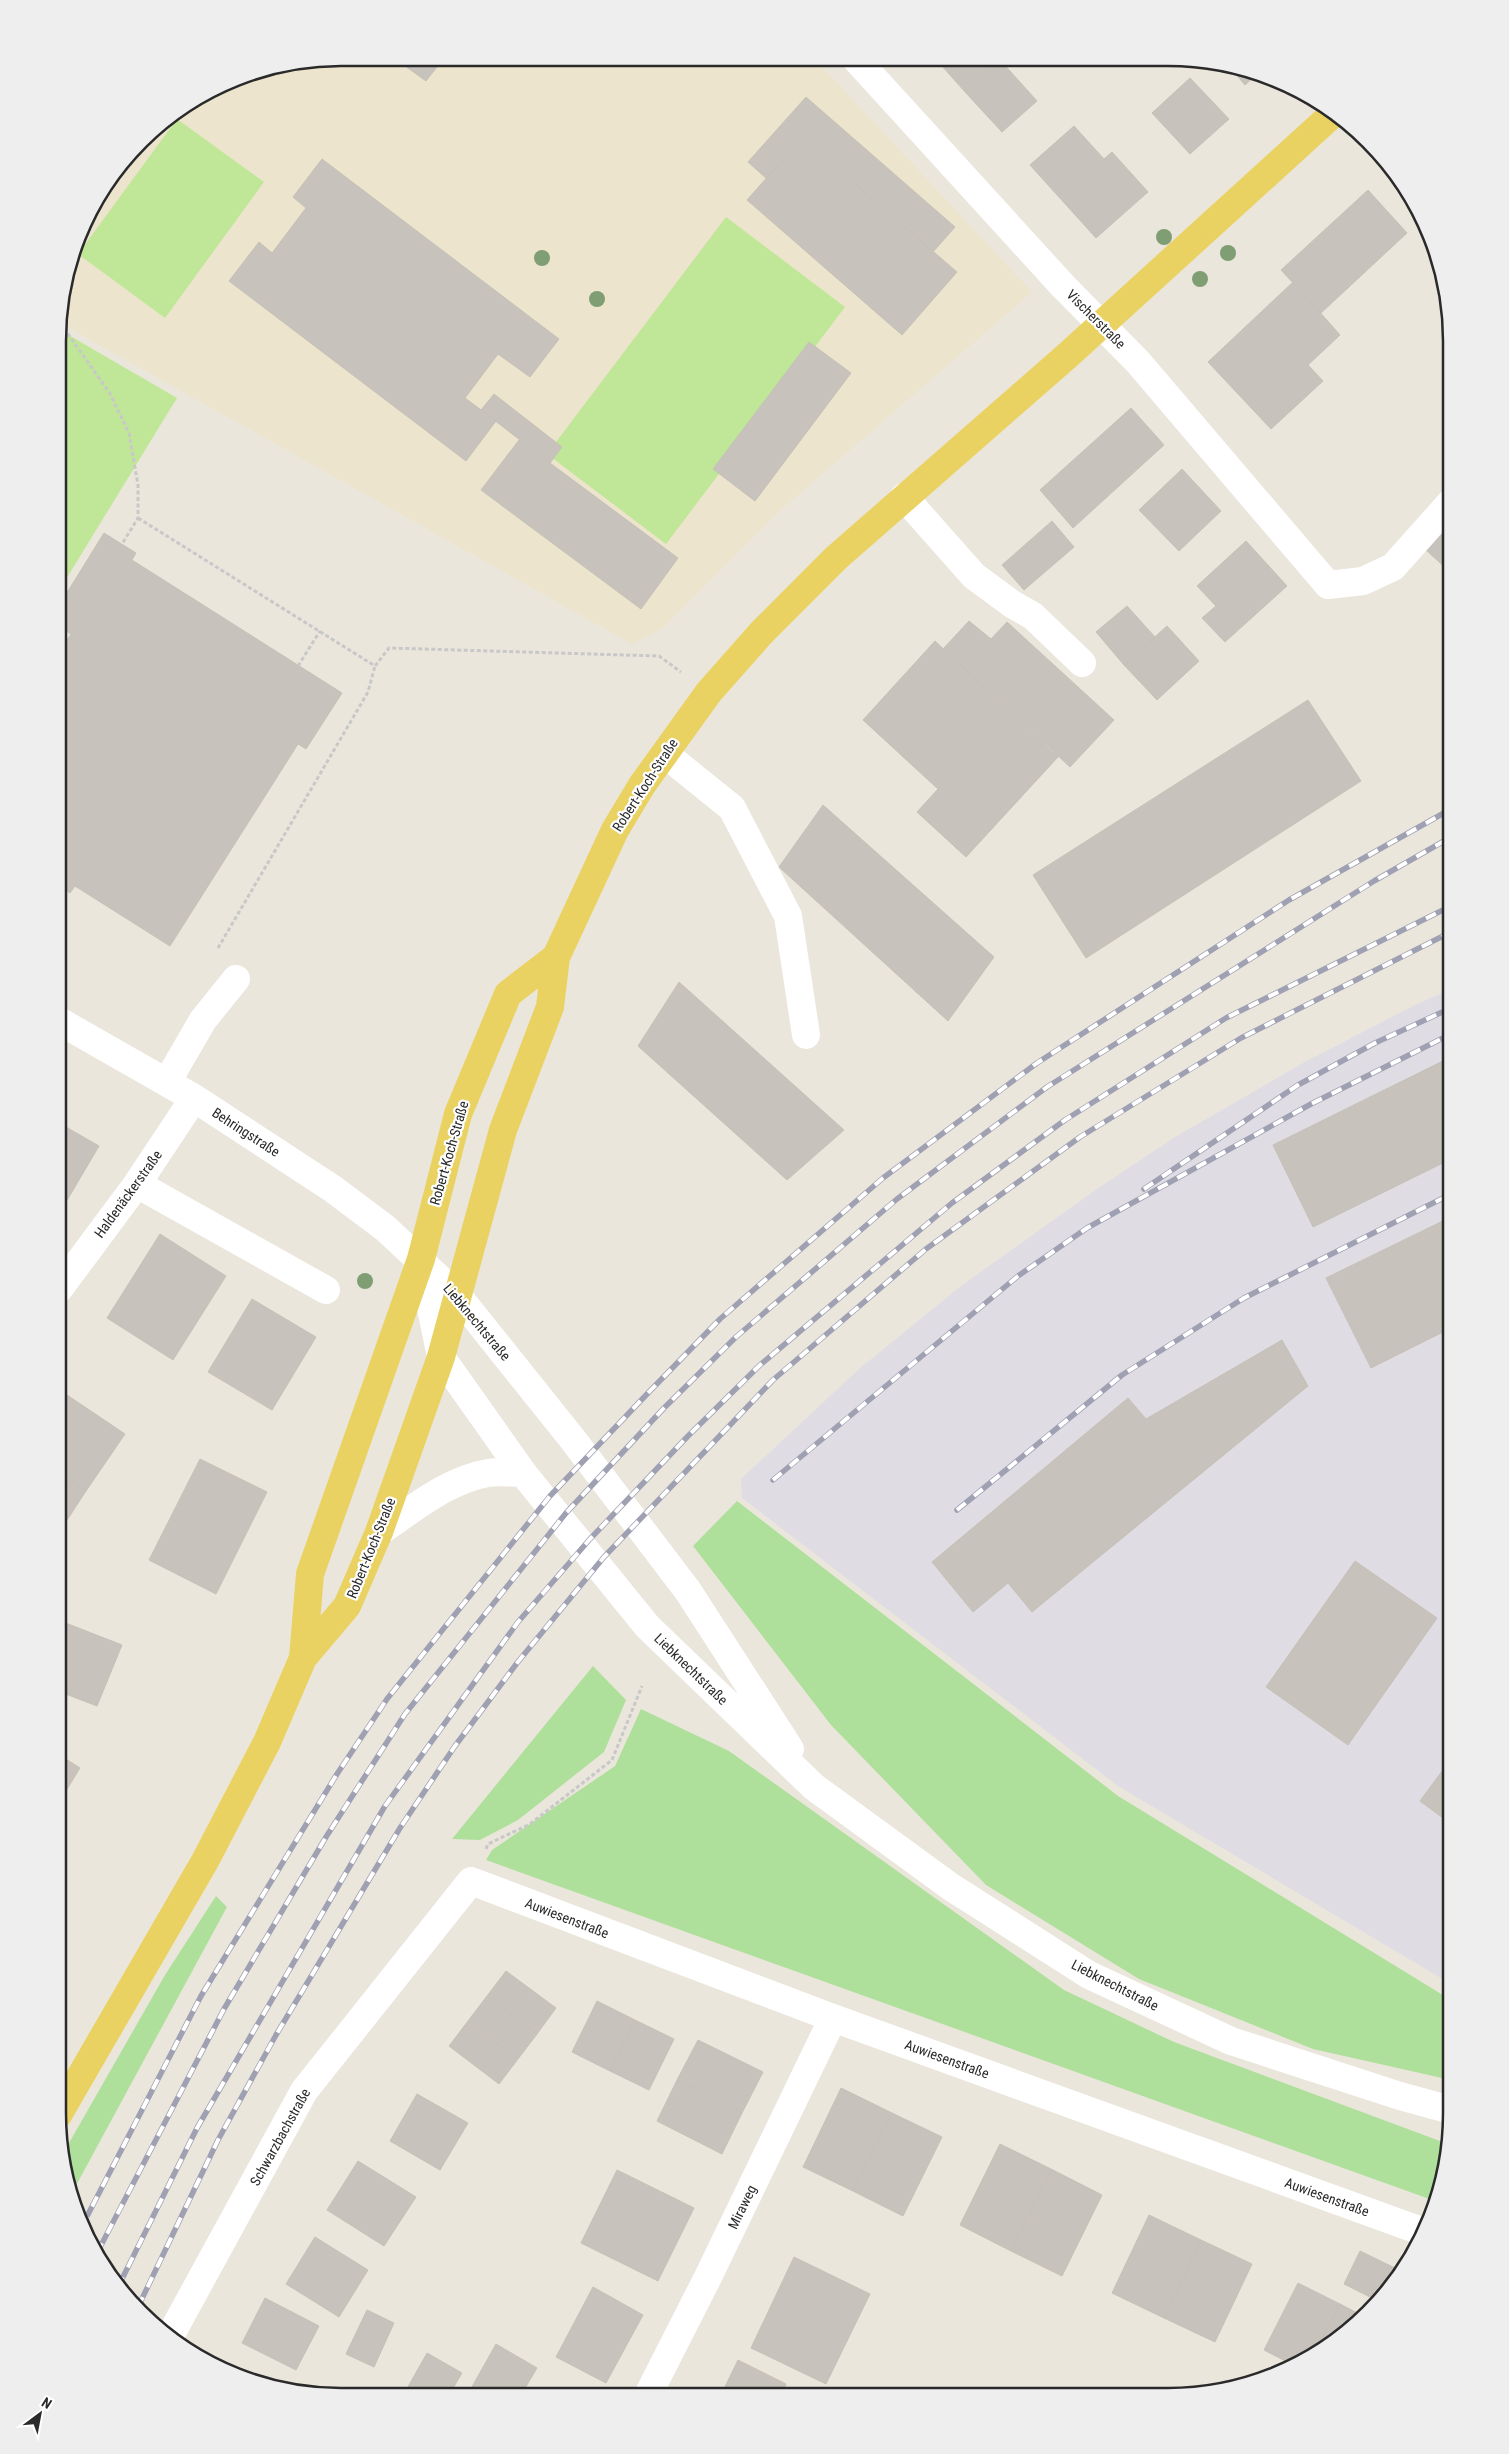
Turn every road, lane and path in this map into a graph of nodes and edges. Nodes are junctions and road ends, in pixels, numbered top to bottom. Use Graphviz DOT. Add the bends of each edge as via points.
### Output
graph roads {
  1 [pos="862,66"];
  2 [pos="1328,118"];
  3 [pos="1103,324"];
  4 [pos="67,332"];
  5 [pos="904,497"];
  6 [pos="1443,512"];
  7 [pos="138,518"];
  8 [pos="122,544"];
  9 [pos="320,631"];
  10 [pos="659,656"];
  11 [pos="1082,663"];
  12 [pos="298,666"];
  13 [pos="375,666"];
  14 [pos="665,754"];
  15 [pos="214,956"];
  16 [pos="556,957"];
  17 [pos="236,978"];
  18 [pos="66,1025"];
  19 [pos="806,1035"];
  20 [pos="167,1082"];
  21 [pos="194,1098"];
  22 [pos="137,1184"];
  23 [pos="421,1260"];
  24 [pos="66,1280"];
  25 [pos="326,1290"];
  26 [pos="458,1296"];
  27 [pos="441,1357"];
  28 [pos="523,1473"];
  29 [pos="379,1532"];
  30 [pos="303,1658"];
  31 [pos="642,1686"];
  32 [pos="814,1787"];
  33 [pos="471,1881"];
  34 [pos="833,2018"];
  35 [pos="66,2100"];
  36 [pos="1443,2108"];
  37 [pos="1416,2229"];
  38 [pos="174,2331"];
  39 [pos="652,2388"];
  1 -- 3 [label="street, Vischerstraße" via="1056,279"];
  2 -- 3 [label="main road, Robert-Koch-Straße"];
  3 -- 5 [label="main road, Robert-Koch-Straße"];
  3 -- 6 [label="street, Vischerstraße" via="1328,585 1363,581 1393,567"];
  4 -- 7 [label="path" via="110,392 129,433 138,485"];
  5 -- 11 [label="street" via="974,576 1033,616"];
  5 -- 14 [label="main road, Robert-Koch-Straße" via="836,558 762,632 709,692"];
  7 -- 8 [label="path"];
  7 -- 9 [label="path"];
  9 -- 12 [label="path"];
  9 -- 13 [label="path"];
  10 -- 13 [label="path" via="389,648"];
  13 -- 15 [label="path" via="368,692"];
  14 -- 16 [label="main road, Robert-Koch-Straße" via="615,830"];
  14 -- 19 [label="street" via="732,808 788,916"];
  16 -- 23 [label="main road, Robert-Koch-Straße" via="508,994 458,1114"];
  16 -- 26 [label="main road, Robert-Koch-Straße" via="550,1007 503,1130"];
  17 -- 20 [label="street" via="203,1020"];
  18 -- 20 [label="street, Behringstraße"];
  20 -- 21 [label="street, Behringstraße"];
  21 -- 22 [label="street, Haldenäckerstraße"];
  21 -- 23 [label="street, Behringstraße" via="333,1189"];
  22 -- 24 [label="street, Haldenäckerstraße"];
  22 -- 25 [label="street"];
  23 -- 26 [label="street, Liebknechtstraße"];
  23 -- 27 [label="street, Liebknechtstraße"];
  23 -- 30 [label="main road, Robert-Koch-Straße" via="310,1574"];
  26 -- 27 [label="main road, Robert-Koch-Straße"];
  26 -- 32 [label="street, Liebknechtstraße" via="688,1590"];
  27 -- 28 [label="street, Liebknechtstraße"];
  27 -- 29 [label="main road, Robert-Koch-Straße"];
  28 -- 29 [label="street" via="489,1473 463,1480"];
  28 -- 32 [label="street, Liebknechtstraße" via="647,1626"];
  29 -- 30 [label="main road, Robert-Koch-Straße" via="347,1606"];
  30 -- 35 [label="main road" via="267,1742 205,1860"];
  31 -- 33 [label="path" via="612,1760 530,1824 488,1844"];
  32 -- 36 [label="street, Liebknechtstraße" via="951,1887 1089,1975 1231,2041"];
  33 -- 34 [label="street, Auwiesenstraße"];
  33 -- 38 [label="street, Schwarzbachstraße" via="304,2091"];
  34 -- 37 [label="street, Auwiesenstraße"];
  34 -- 39 [label="street, Miraweg"];
}
